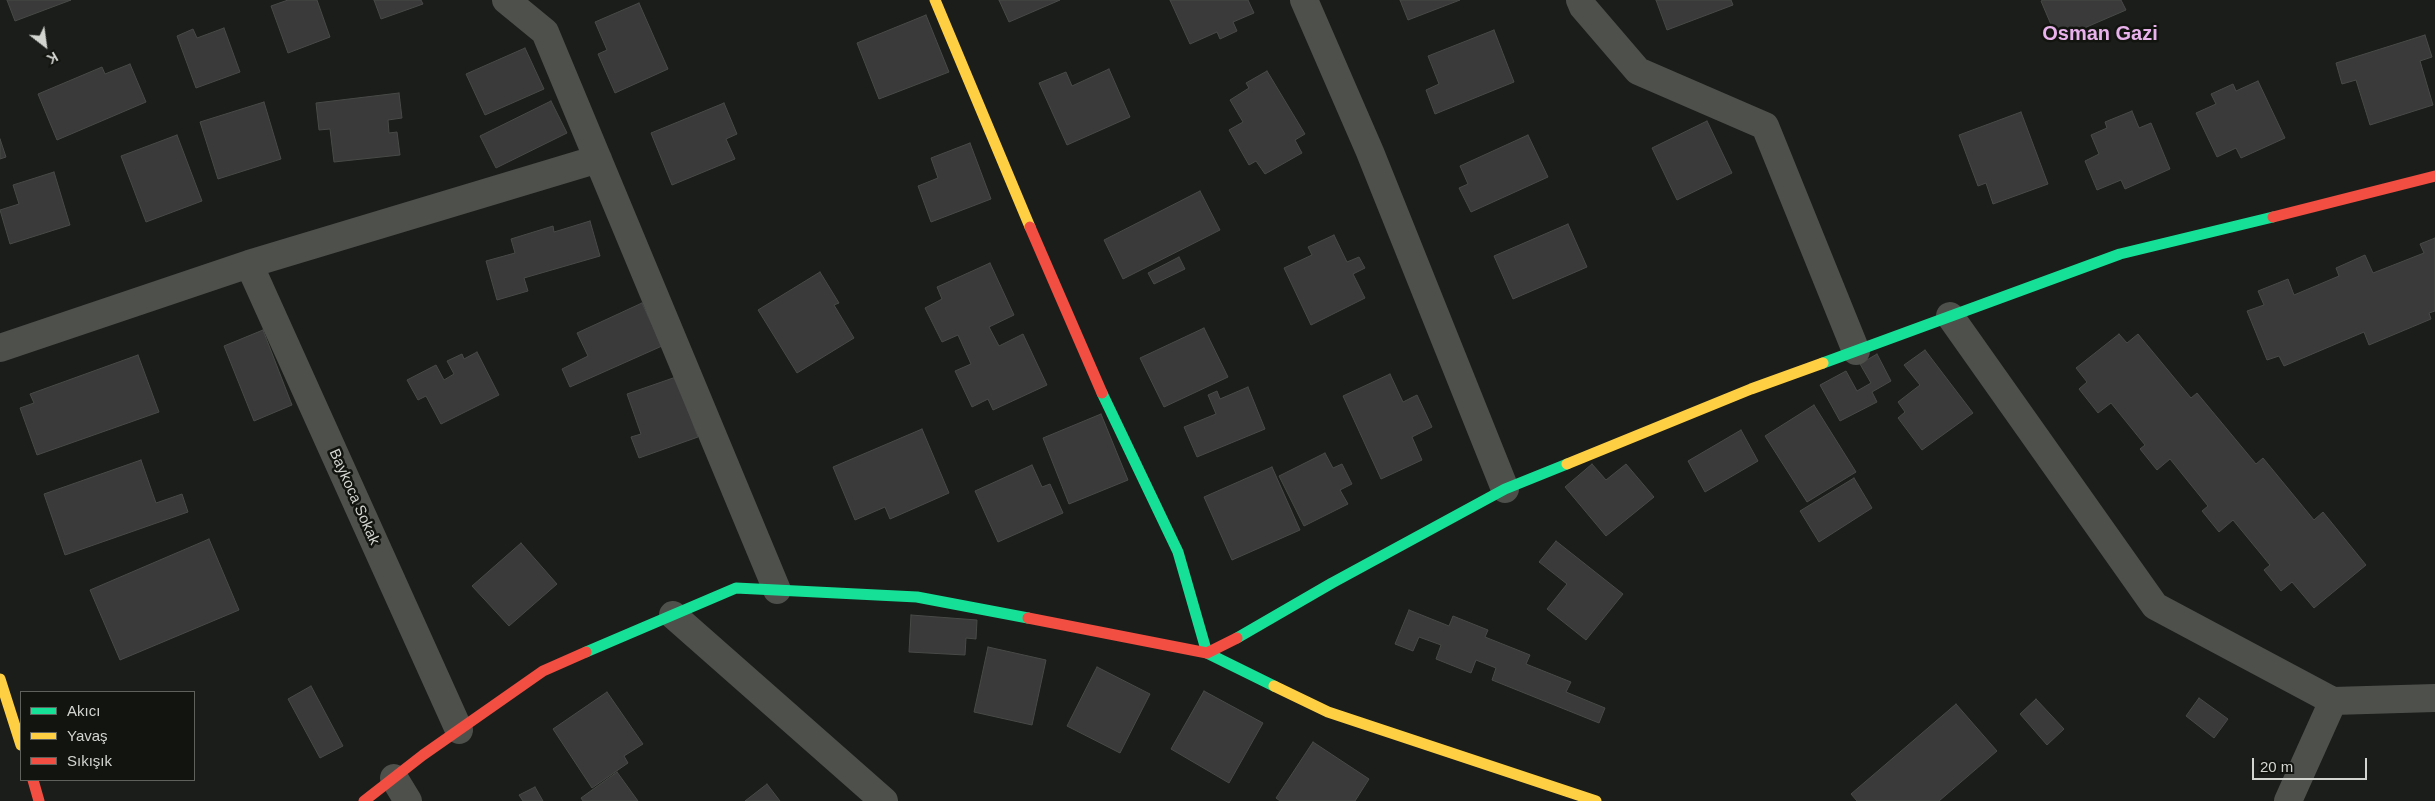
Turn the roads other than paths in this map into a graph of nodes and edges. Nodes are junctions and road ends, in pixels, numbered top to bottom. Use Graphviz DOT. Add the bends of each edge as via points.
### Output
graph roads {
  1 [pos="506,0"];
  2 [pos="935,0"];
  3 [pos="1304,0"];
  4 [pos="1580,0"];
  5 [pos="598,159"];
  6 [pos="2435,176"];
  7 [pos="248,264"];
  8 [pos="1950,316"];
  9 [pos="0,348"];
  10 [pos="1856,351"];
  11 [pos="1505,489"];
  12 [pos="777,590"];
  13 [pos="673,615"];
  14 [pos="1207,653"];
  15 [pos="0,679"];
  16 [pos="2435,698"];
  17 [pos="2333,701"];
  18 [pos="459,730"];
  19 [pos="20,742"];
  20 [pos="394,778"];
  21 [pos="33,781"];
  22 [pos="40,801"];
  23 [pos="364,801"];
  24 [pos="408,801"];
  25 [pos="884,801"];
  26 [pos="1596,801"];
  27 [pos="2288,801"];
  1 -- 5 [label="street" via="545,32"];
  2 -- 14 [label="street" via="1084,355 1178,552"];
  3 -- 11 [label="street" via="1373,161"];
  4 -- 10 [label="street" via="1638,71 1765,126"];
  5 -- 7 [label="street"];
  5 -- 12 [label="street"];
  6 -- 8 [label="street" via="2120,254"];
  7 -- 9 [label="street"];
  7 -- 18 [label="street, Baykoca Sokak"];
  8 -- 10 [label="street"];
  8 -- 17 [label="street" via="2155,606"];
  10 -- 11 [label="street" via="1751,389"];
  11 -- 14 [label="street"];
  12 -- 13 [label="street" via="736,588"];
  12 -- 14 [label="street" via="917,597"];
  13 -- 18 [label="street" via="543,671"];
  13 -- 25 [label="street"];
  14 -- 26 [label="street" via="1328,712"];
  15 -- 19 [label="street"];
  16 -- 17 [label="street"];
  17 -- 27 [label="street"];
  18 -- 20 [label="street"];
  20 -- 23 [label="street"];
  20 -- 24 [label="street"];
  21 -- 22 [label="street"];
}
